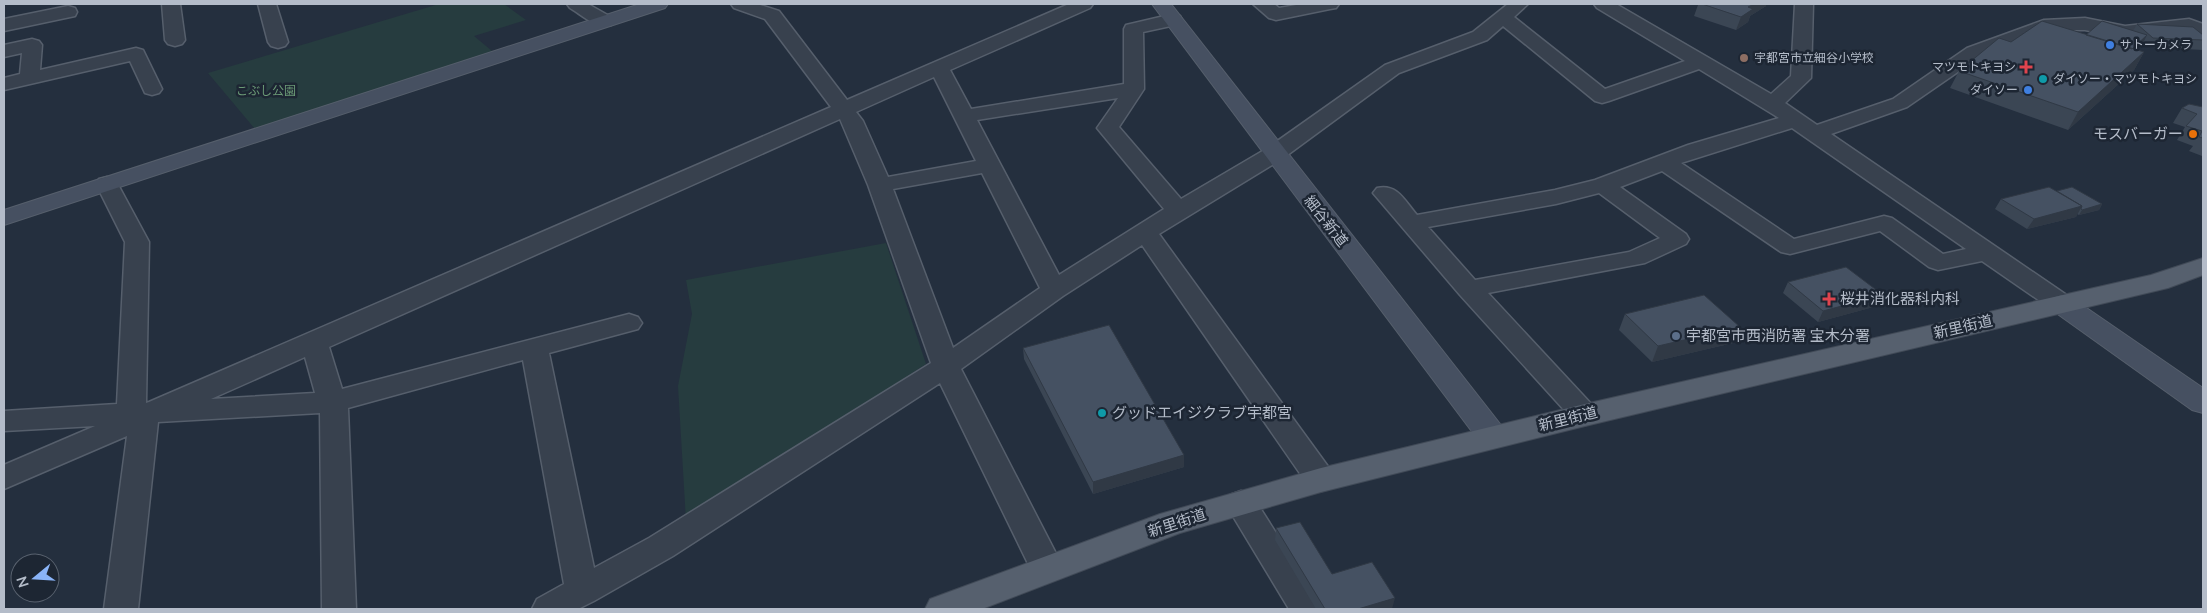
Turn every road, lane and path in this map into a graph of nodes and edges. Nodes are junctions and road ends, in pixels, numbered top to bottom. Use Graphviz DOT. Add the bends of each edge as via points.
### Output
graph roads {
  1 [pos="172,4"];
  2 [pos="267,4"];
  3 [pos="576,4"];
  4 [pos="658,4"];
  5 [pos="740,4"];
  6 [pos="1084,4"];
  7 [pos="1262,4"];
  8 [pos="1330,4"];
  9 [pos="1604,4"];
  10 [pos="1804,4"];
  11 [pos="1511,10"];
  12 [pos="68,12"];
  13 [pos="1167,12"];
  14 [pos="604,21"];
  15 [pos="4,26"];
  16 [pos="2203,30"];
  17 [pos="175,40"];
  18 [pos="278,42"];
  19 [pos="4,51"];
  20 [pos="1701,62"];
  21 [pos="939,68"];
  22 [pos="30,78"];
  23 [pos="4,84"];
  24 [pos="152,89"];
  25 [pos="1134,89"];
  26 [pos="1772,104"];
  27 [pos="844,110"];
  28 [pos="965,116"];
  29 [pos="1795,120"];
  30 [pos="1814,133"];
  31 [pos="1274,154"];
  32 [pos="1664,162"];
  33 [pos="988,165"];
  34 [pos="107,184"];
  35 [pos="880,185"];
  36 [pos="1602,185"];
  37 [pos="1385,193"];
  38 [pos="1178,211"];
  39 [pos="4,218"];
  40 [pos="1411,223"];
  41 [pos="1146,233"];
  42 [pos="1988,252"];
  43 [pos="2203,266"];
  44 [pos="1469,289"];
  45 [pos="1054,290"];
  46 [pos="2062,304"];
  47 [pos="629,323"];
  48 [pos="314,343"];
  49 [pos="534,348"];
  50 [pos="946,366"];
  51 [pos="332,402"];
  52 [pos="2203,403"];
  53 [pos="143,414"];
  54 [pos="1585,415"];
  55 [pos="4,421"];
  56 [pos="1493,438"];
  57 [pos="4,478"];
  58 [pos="1321,480"];
  59 [pos="1241,503"];
  60 [pos="1047,569"];
  61 [pos="582,591"];
  62 [pos="121,609"];
  63 [pos="339,609"];
  64 [pos="549,609"];
  65 [pos="944,609"];
  66 [pos="1306,609"];
  1 -- 17 [label="street"];
  2 -- 18 [label="street"];
  3 -- 14 [label="street"];
  4 -- 14 [label="street"];
  5 -- 27 [label="street" via="772,15"];
  6 -- 21 [label="street"];
  7 -- 8 [label="street" via="1276,14"];
  9 -- 20 [label="street"];
  10 -- 26 [label="street" via="1801,78"];
  11 -- 20 [label="street" via="1602,97"];
  11 -- 31 [label="street" via="1480,36 1392,69"];
  12 -- 15 [label="street"];
  13 -- 25 [label="street" via="1133,29"];
  13 -- 31 [label="street, 細谷新道"];
  14 -- 34 [label="street"];
  16 -- 30 [label="street" via="2189,26 2125,32 2085,24 2051,24 1974,52 1900,103"];
  19 -- 22 [label="street" via="32,45"];
  20 -- 26 [label="street"];
  21 -- 27 [label="street"];
  21 -- 28 [label="street"];
  22 -- 23 [label="street"];
  22 -- 24 [label="street" via="136,54"];
  25 -- 28 [label="street"];
  25 -- 38 [label="street" via="1108,128"];
  26 -- 29 [label="street"];
  27 -- 35 [label="street"];
  27 -- 48 [label="street"];
  28 -- 33 [label="street"];
  29 -- 30 [label="street"];
  29 -- 32 [label="street"];
  30 -- 42 [label="street"];
  31 -- 38 [label="street"];
  31 -- 56 [label="street, 細谷新道"];
  32 -- 36 [label="street"];
  32 -- 42 [label="street" via="1790,247 1884,223 1938,262"];
  33 -- 35 [label="street"];
  33 -- 45 [label="street"];
  34 -- 39 [label="street"];
  34 -- 53 [label="street" via="137,242"];
  35 -- 50 [label="street"];
  36 -- 40 [label="street" via="1556,197"];
  36 -- 44 [label="street" via="1677,239 1636,258"];
  37 -- 40 [label="street"];
  38 -- 41 [label="street"];
  40 -- 44 [label="street"];
  41 -- 45 [label="street"];
  41 -- 58 [label="street"];
  42 -- 46 [label="street"];
  43 -- 46 [label="main road, 新里街道" via="2158,282"];
  44 -- 54 [label="street"];
  45 -- 50 [label="street"];
  46 -- 52 [label="street"];
  46 -- 54 [label="main road, 新里街道"];
  47 -- 49 [label="street"];
  48 -- 51 [label="street"];
  48 -- 53 [label="street"];
  49 -- 51 [label="street"];
  49 -- 61 [label="street"];
  50 -- 60 [label="street"];
  50 -- 61 [label="street" via="661,547"];
  51 -- 53 [label="street"];
  51 -- 63 [label="street" via="335,412"];
  53 -- 55 [label="street"];
  53 -- 57 [label="street"];
  53 -- 62 [label="street"];
  54 -- 56 [label="main road, 新里街道"];
  56 -- 58 [label="main road, 新里街道"];
  58 -- 59 [label="main road, 新里街道"];
  59 -- 60 [label="main road, 新里街道" via="1172,523"];
  59 -- 66 [label="street"];
  60 -- 65 [label="main road, 新里街道"];
  61 -- 64 [label="street"];
}
